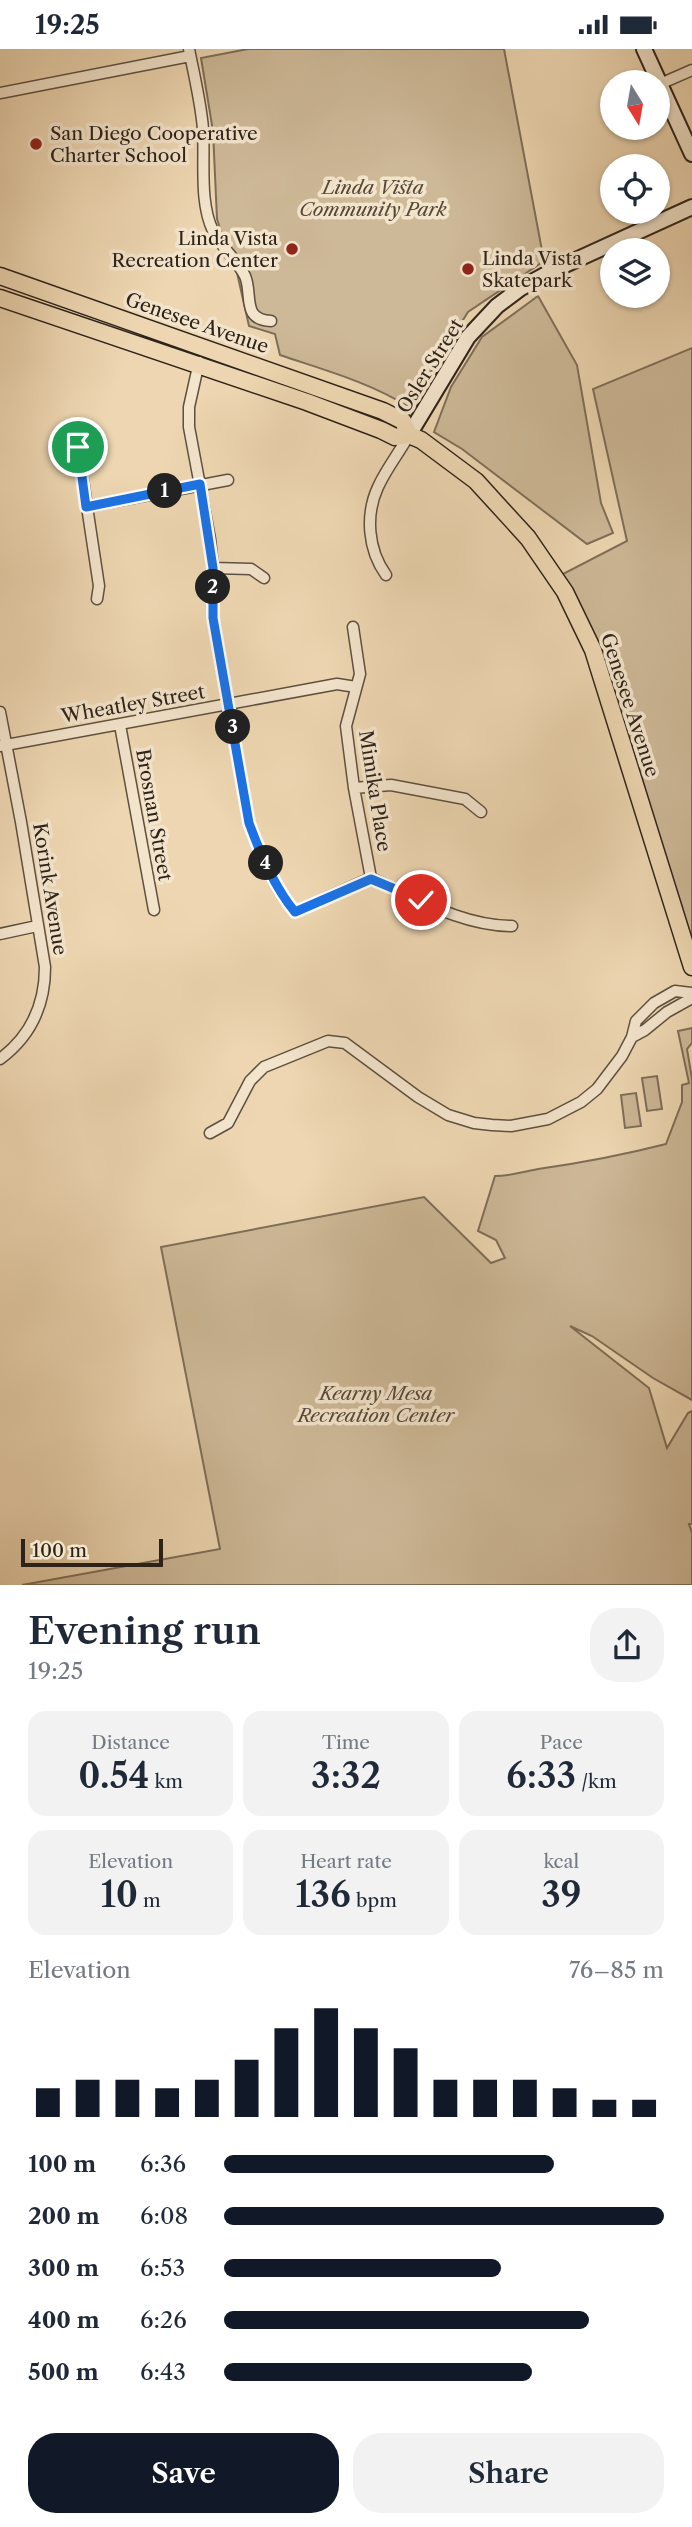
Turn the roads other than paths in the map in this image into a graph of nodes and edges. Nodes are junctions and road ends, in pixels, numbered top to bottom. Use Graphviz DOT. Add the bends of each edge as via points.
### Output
graph roads {
  1 [pos="644,49"];
  2 [pos="189,53"];
  3 [pos="654,70"];
  4 [pos="692,70"];
  5 [pos="670,80"];
  6 [pos="0,93"];
  7 [pos="670,106"];
  8 [pos="692,154"];
  9 [pos="692,207"];
  10 [pos="0,276"];
  11 [pos="0,298"];
  12 [pos="271,321"];
  13 [pos="202,347"];
  14 [pos="199,365"];
  15 [pos="409,435"];
  16 [pos="78,447"];
  17 [pos="228,480"];
  18 [pos="200,484"];
  19 [pos="86,507"];
  20 [pos="213,568"];
  21 [pos="386,575"];
  22 [pos="264,578"];
  23 [pos="97,599"];
  24 [pos="353,627"];
  25 [pos="356,687"];
  26 [pos="229,704"];
  27 [pos="0,712"];
  28 [pos="120,725"];
  29 [pos="3,745"];
  30 [pos="354,788"];
  31 [pos="481,812"];
  32 [pos="371,879"];
  33 [pos="154,910"];
  34 [pos="37,926"];
  35 [pos="512,926"];
  36 [pos="0,934"];
  37 [pos="692,967"];
  38 [pos="692,995"];
  39 [pos="632,1037"];
  40 [pos="0,1059"];
  41 [pos="210,1133"];
  1 -- 3 [label="street"];
  2 -- 6 [label="street"];
  2 -- 12 [label="street" via="203,126 205,199 213,231 245,277 250,309 262,321"];
  4 -- 5 [label="street"];
  7 -- 8 [label="street"];
  9 -- 15 [label="street, Osler Street" via="554,270 498,306 468,337"];
  10 -- 13 [label="main road, Genesee Avenue"];
  11 -- 14 [label="main road, Genesee Avenue"];
  13 -- 14 [label="street"];
  13 -- 15 [label="main road, Genesee Avenue" via="383,411 403,421"];
  14 -- 15 [label="main road, Genesee Avenue" via="395,437"];
  14 -- 18 [label="street" via="189,426"];
  15 -- 21 [label="street, Osler Street" via="371,503 375,561"];
  15 -- 37 [label="main road, Genesee Avenue" via="440,452 476,481 528,538 565,592 593,650"];
  16 -- 19 [label="street"];
  17 -- 18 [label="street"];
  18 -- 19 [label="street"];
  18 -- 20 [label="street"];
  19 -- 23 [label="street" via="99,586"];
  20 -- 22 [label="street" via="251,569"];
  20 -- 26 [label="street" via="213,618"];
  24 -- 25 [label="street, Mimika Place" via="360,674"];
  25 -- 26 [label="street, Wheatley Street" via="337,684"];
  25 -- 30 [label="street, Mimika Place" via="346,726"];
  26 -- 28 [label="street, Wheatley Street"];
  26 -- 32 [label="street" via="249,823 284,899 295,912"];
  27 -- 29 [label="street, Korink Avenue"];
  28 -- 29 [label="street, Wheatley Street"];
  28 -- 33 [label="street, Brosnan Street"];
  29 -- 34 [label="street, Korink Avenue"];
  30 -- 31 [label="street" via="391,785 465,799"];
  30 -- 32 [label="street, Mimika Place"];
  32 -- 35 [label="street" via="470,921"];
  34 -- 36 [label="street"];
  34 -- 40 [label="street, Korink Avenue" via="45,967 40,1009 15,1047"];
  38 -- 39 [label="street"];
  38 -- 39 [label="street" via="676,991 654,1003 636,1021"];
  39 -- 41 [label="street" via="610,1073 581,1102 548,1119 511,1126 448,1115 345,1043 328,1041 264,1067 250,1081 228,1123"];
}
